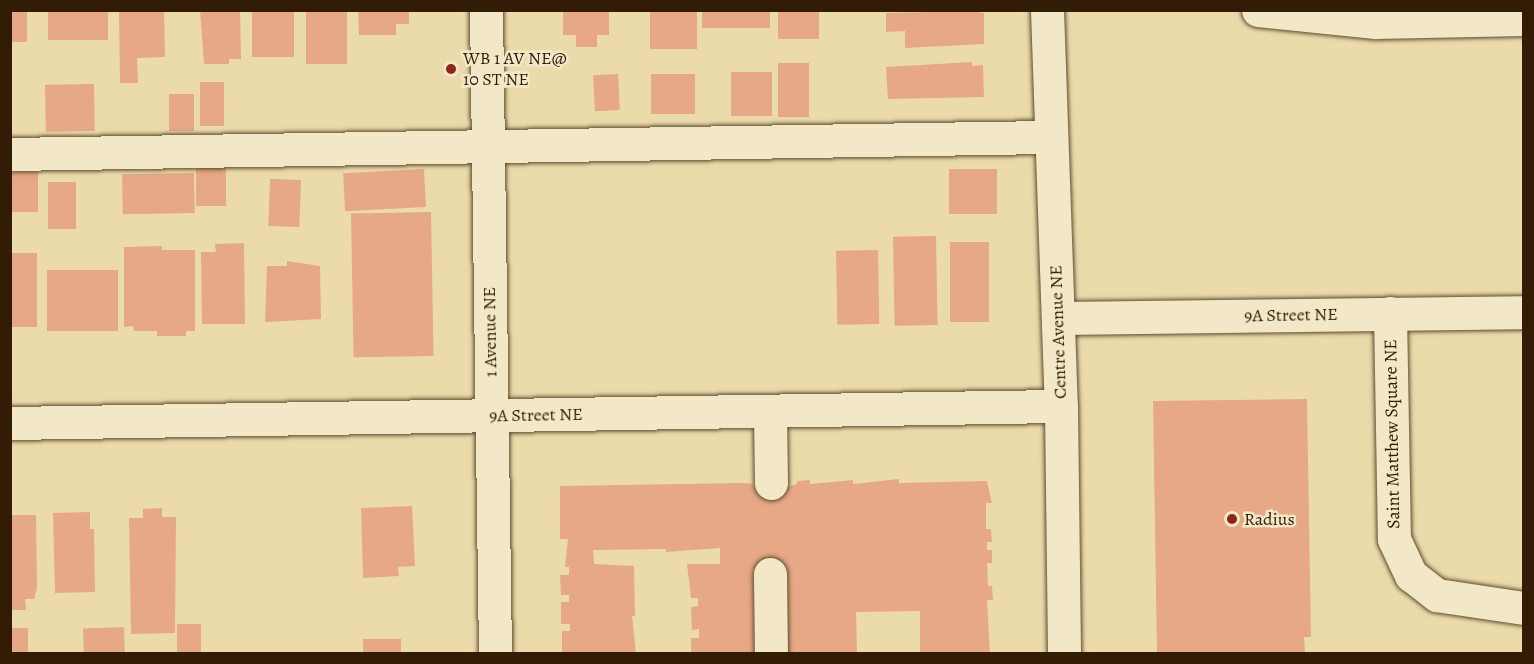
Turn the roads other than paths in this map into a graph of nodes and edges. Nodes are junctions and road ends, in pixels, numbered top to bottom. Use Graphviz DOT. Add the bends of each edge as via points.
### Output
graph roads {
  1 [pos="486,10"];
  2 [pos="1047,10"];
  3 [pos="1258,10"];
  4 [pos="1524,20"];
  5 [pos="1051,137"];
  6 [pos="488,147"];
  7 [pos="10,154"];
  8 [pos="1524,312"];
  9 [pos="1390,313"];
  10 [pos="1058,318"];
  11 [pos="1061,406"];
  12 [pos="770,412"];
  13 [pos="492,416"];
  14 [pos="10,423"];
  15 [pos="771,483"];
  16 [pos="770,574"];
  17 [pos="1524,608"];
  18 [pos="495,654"];
  19 [pos="771,654"];
  20 [pos="1064,654"];
  1 -- 6 [label="street, 1 Avenue NE"];
  2 -- 5 [label="street, Centre Avenue NE"];
  3 -- 4 [label="street" via="1375,22"];
  5 -- 6 [label="street"];
  5 -- 10 [label="street, Centre Avenue NE"];
  6 -- 7 [label="street"];
  6 -- 13 [label="street, 1 Avenue NE"];
  8 -- 9 [label="street, 9A Street NE"];
  9 -- 10 [label="street, 9A Street NE"];
  9 -- 17 [label="street, Saint Matthew Square NE" via="1394,538 1411,575 1437,595"];
  10 -- 11 [label="street, Centre Avenue NE"];
  11 -- 12 [label="street, 9A Street NE"];
  11 -- 20 [label="street, Centre Avenue NE"];
  12 -- 13 [label="street, 9A Street NE"];
  12 -- 15 [label="street"];
  13 -- 14 [label="street, 9A Street NE"];
  13 -- 18 [label="street, 1 Avenue NE"];
  16 -- 19 [label="street"];
}
